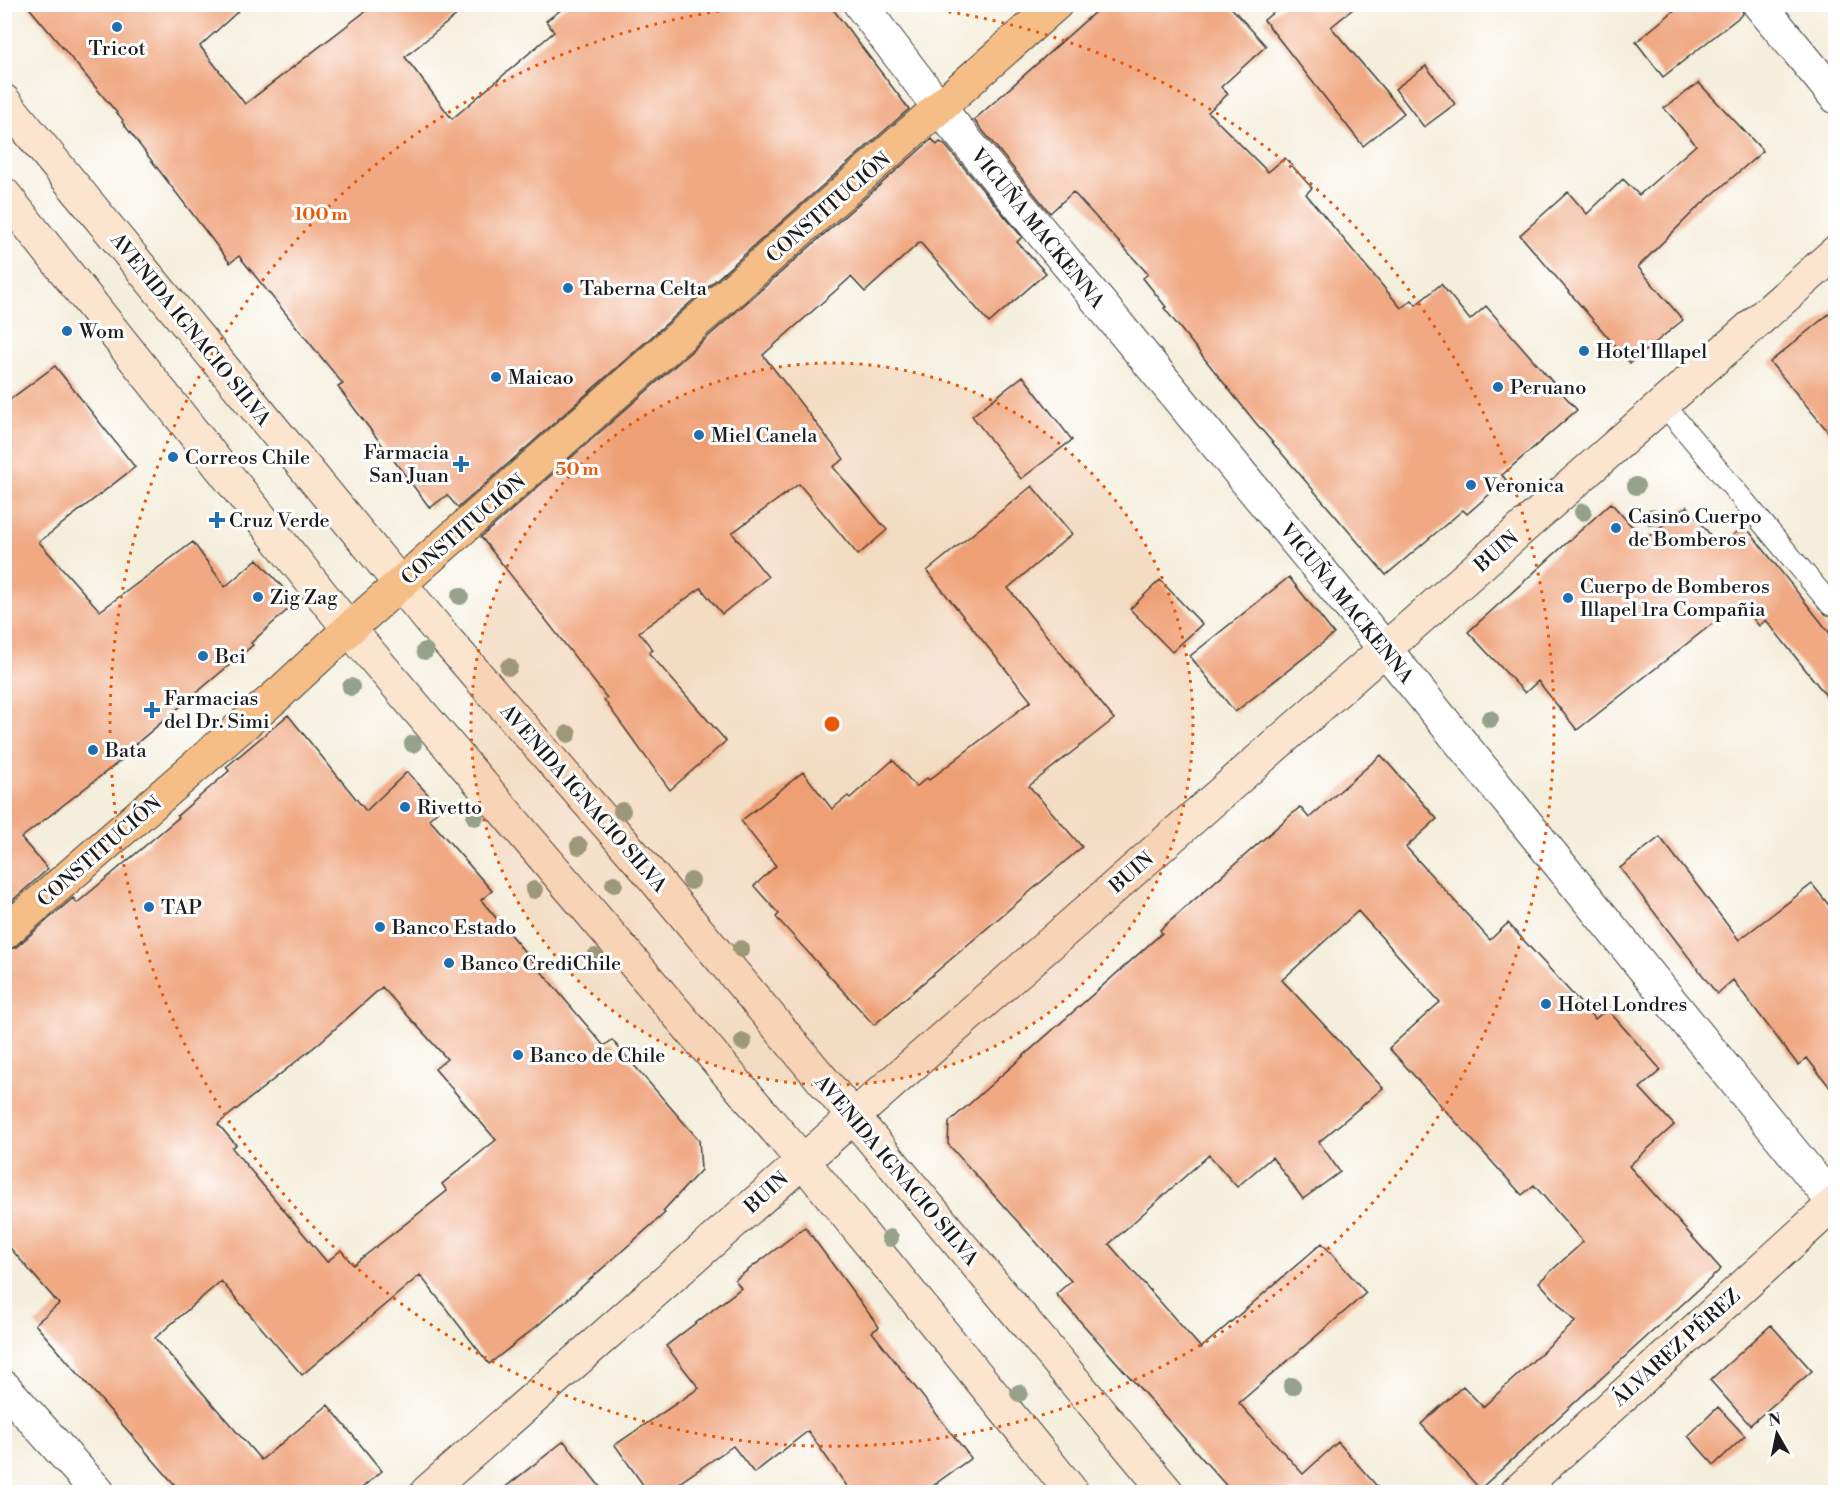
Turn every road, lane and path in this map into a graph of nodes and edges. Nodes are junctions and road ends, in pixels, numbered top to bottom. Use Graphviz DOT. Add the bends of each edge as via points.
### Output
graph roads {
  1 [pos="860,4"];
  2 [pos="1056,4"];
  3 [pos="1759,4"];
  4 [pos="1836,97"];
  5 [pos="4,101"];
  6 [pos="940,109"];
  7 [pos="4,194"];
  8 [pos="1836,252"];
  9 [pos="1664,405"];
  10 [pos="400,584"];
  11 [pos="1836,602"];
  12 [pos="349,629"];
  13 [pos="1385,649"];
  14 [pos="4,933"];
  15 [pos="852,1116"];
  16 [pos="802,1160"];
  17 [pos="1835,1202"];
  18 [pos="4,1387"];
  19 [pos="98,1492"];
  20 [pos="427,1492"];
  21 [pos="1072,1492"];
  22 [pos="1167,1492"];
  23 [pos="1517,1492"];
  1 -- 6 [label="street, VICUÑA MACKENNA"];
  2 -- 6 [label="main road, CONSTITUCIÓN"];
  3 -- 4 [label="street"];
  5 -- 10 [label="main road, AVENIDA IGNACIO SILVA"];
  6 -- 10 [label="main road, CONSTITUCIÓN"];
  6 -- 13 [label="street, VICUÑA MACKENNA"];
  7 -- 12 [label="main road"];
  8 -- 9 [label="main road, BUIN"];
  9 -- 11 [label="lane" via="1831,605"];
  9 -- 13 [label="main road, BUIN"];
  10 -- 12 [label="main road, CONSTITUCIÓN"];
  10 -- 15 [label="main road, AVENIDA IGNACIO SILVA" via="647,870"];
  12 -- 14 [label="main road, CONSTITUCIÓN"];
  12 -- 16 [label="main road"];
  13 -- 15 [label="main road, BUIN"];
  13 -- 17 [label="street, VICUÑA MACKENNA"];
  15 -- 16 [label="main road, BUIN"];
  15 -- 22 [label="main road, AVENIDA IGNACIO SILVA"];
  16 -- 20 [label="main road, BUIN"];
  16 -- 21 [label="main road"];
  17 -- 23 [label="main road, ÁLVAREZ PÉREZ"];
  18 -- 19 [label="street"];
}
